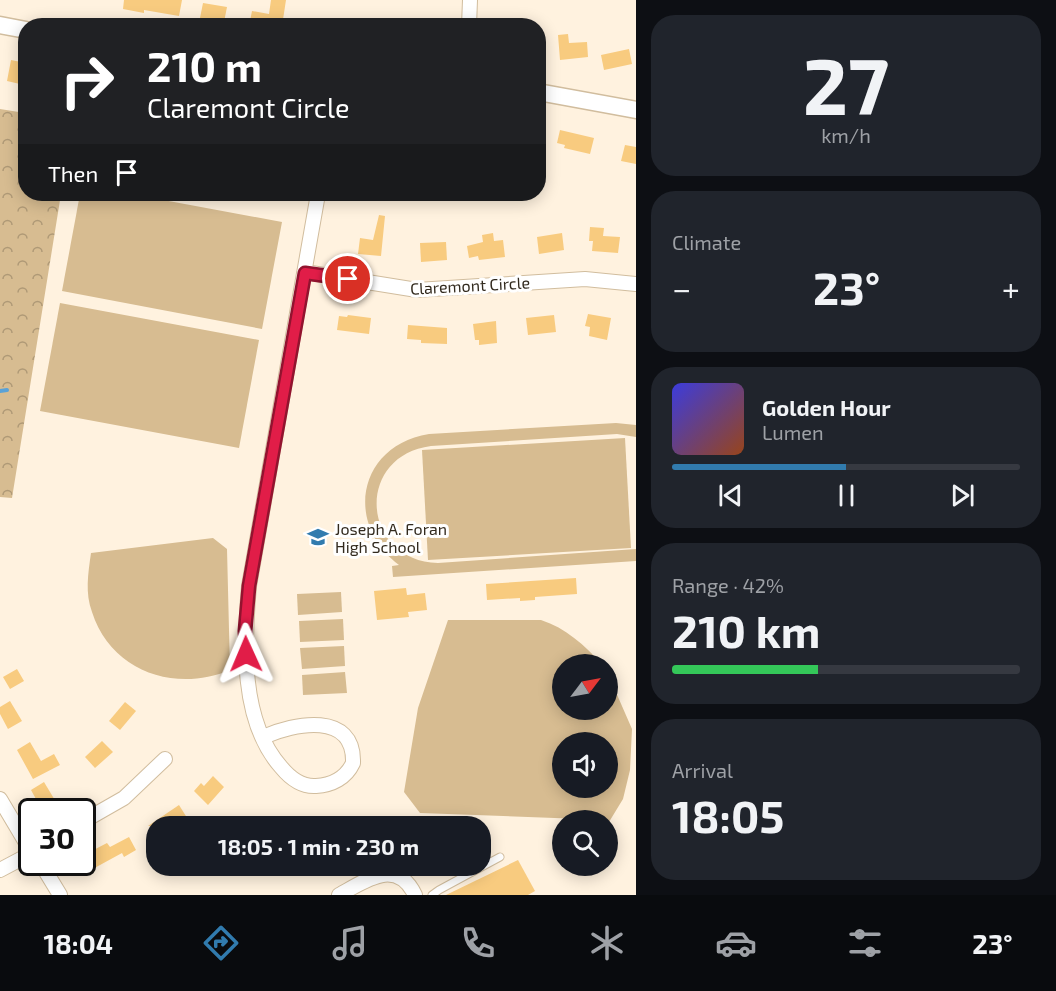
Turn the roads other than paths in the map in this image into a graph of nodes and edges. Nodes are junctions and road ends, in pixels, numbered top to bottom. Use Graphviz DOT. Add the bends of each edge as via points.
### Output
graph roads {
  1 [pos="470,0"];
  2 [pos="469,18"];
  3 [pos="0,26"];
  4 [pos="18,29"];
  5 [pos="546,93"];
  6 [pos="636,110"];
  7 [pos="317,201"];
  8 [pos="305,273"];
  9 [pos="636,284"];
  10 [pos="263,737"];
  11 [pos="165,759"];
  12 [pos="0,799"];
  13 [pos="96,814"];
  14 [pos="18,829"];
  15 [pos="500,857"];
  16 [pos="18,860"];
  17 [pos="0,870"];
  18 [pos="48,876"];
  19 [pos="60,895"];
  20 [pos="339,895"];
  21 [pos="415,895"];
  22 [pos="432,895"];
  1 -- 2 [label="street"];
  3 -- 4 [label="street"];
  5 -- 6 [label="street"];
  7 -- 8 [label="street"];
  8 -- 9 [label="street, Claremont Circle" via="417,290 585,279"];
  8 -- 10 [label="street" via="249,586 247,676 254,715"];
  10 -- 10 [label="street" via="288,776 305,786 336,781 353,763 350,743 332,727 281,729"];
  11 -- 13 [label="street" via="124,798"];
  12 -- 14 [label="street"];
  15 -- 22 [label="lane"];
  16 -- 17 [label="street"];
  18 -- 19 [label="street"];
  20 -- 21 [label="street" via="380,874 388,874 404,880"];
}
